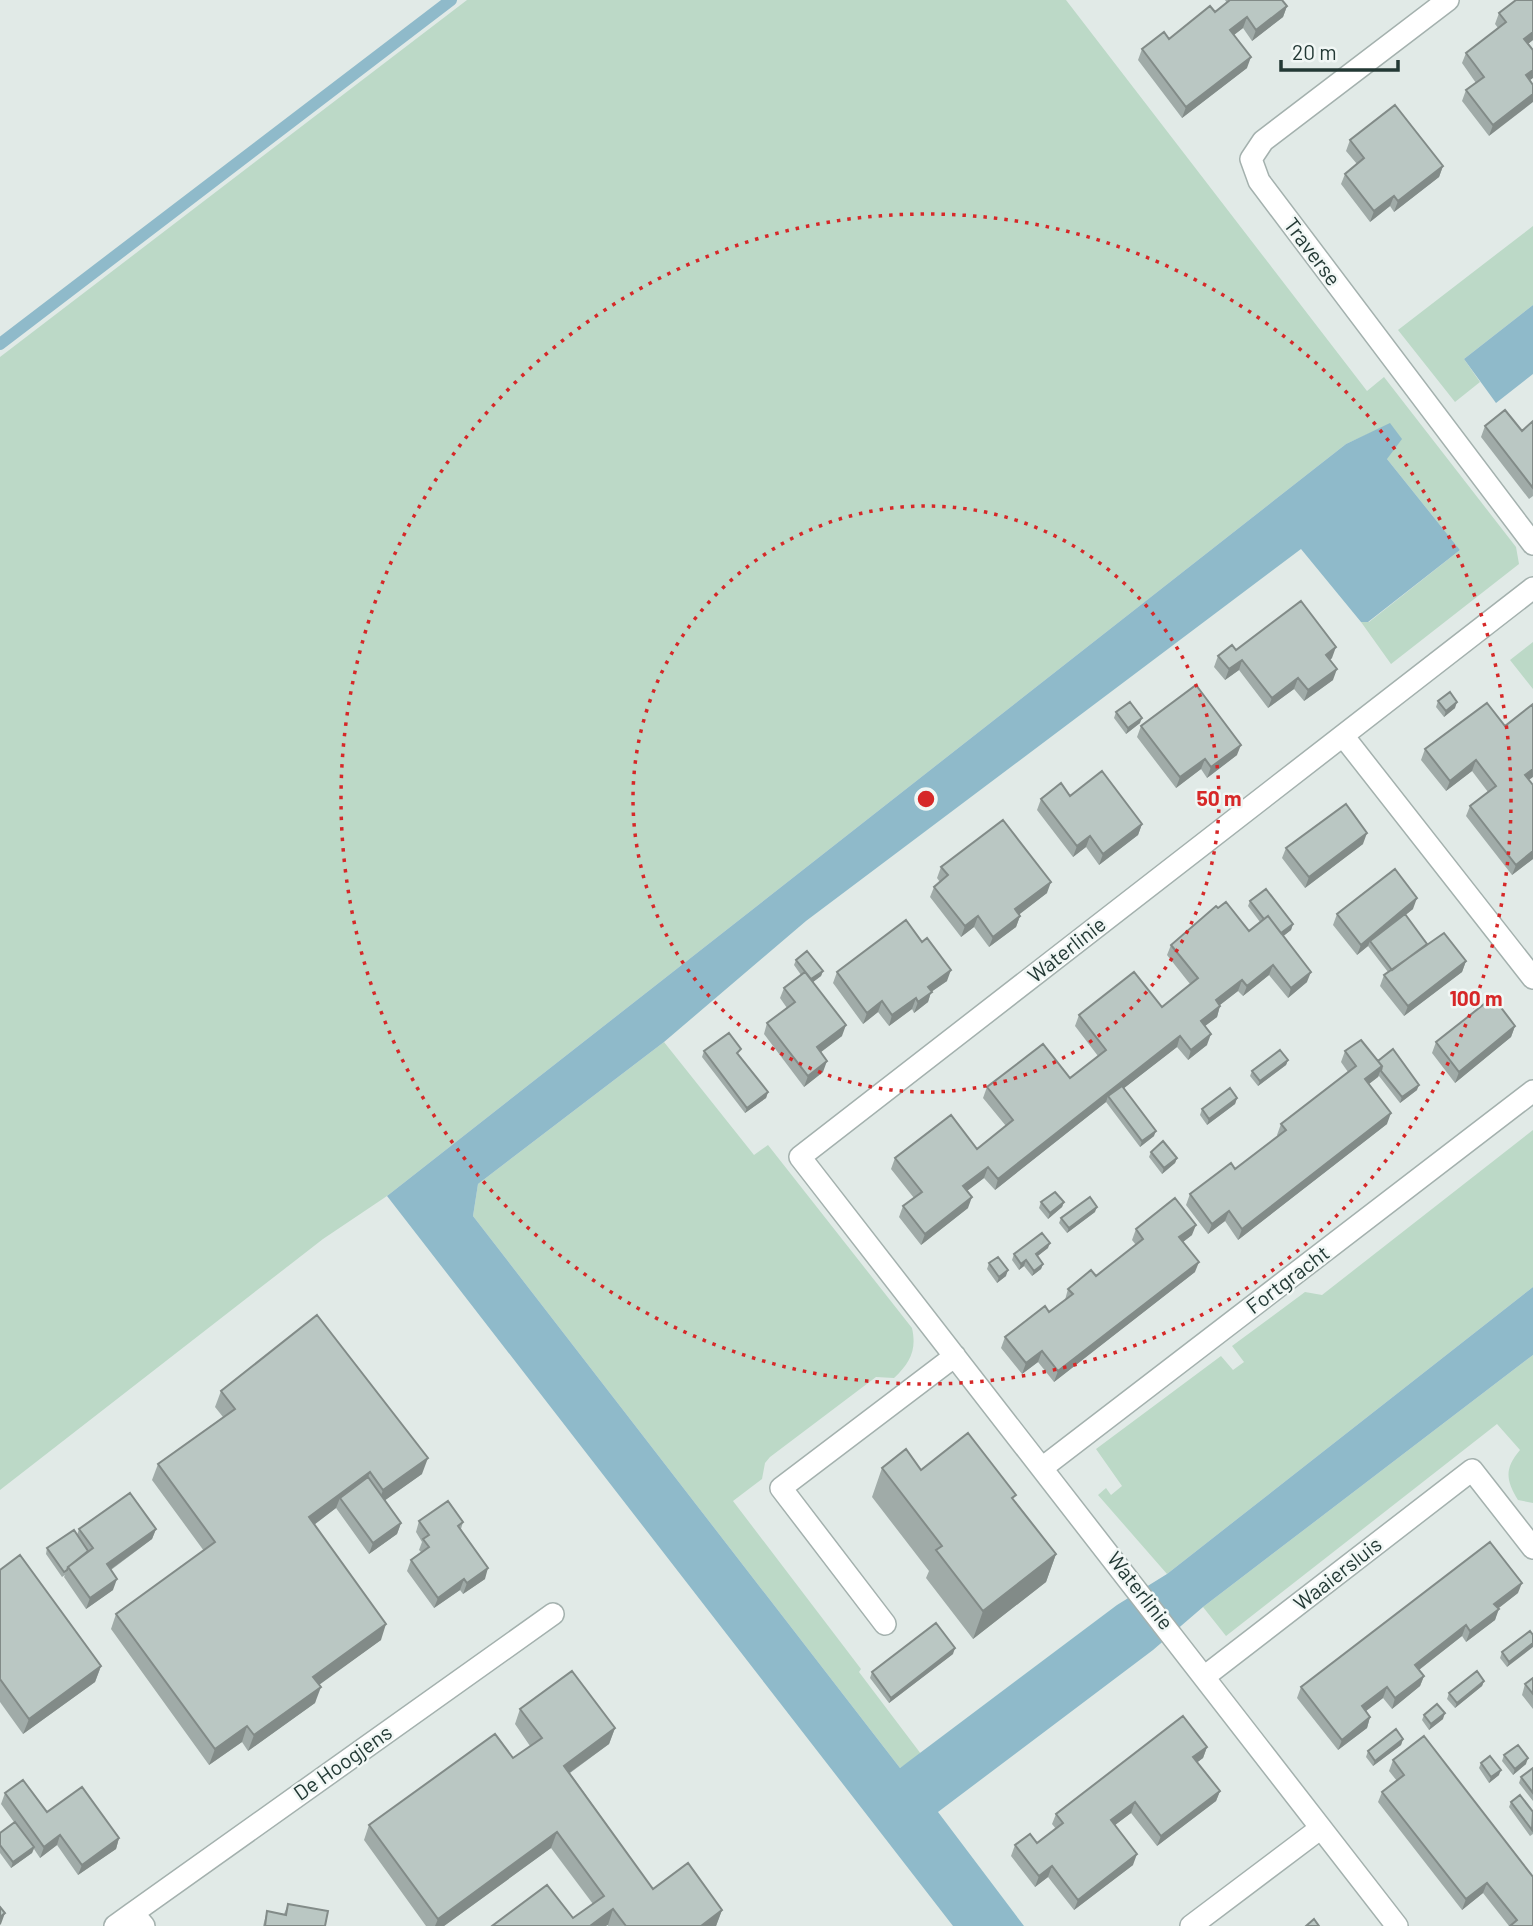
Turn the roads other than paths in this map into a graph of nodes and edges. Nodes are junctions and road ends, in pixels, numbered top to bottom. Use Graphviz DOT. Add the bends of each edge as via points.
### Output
graph roads {
  1 [pos="1448,0"];
  2 [pos="1533,544"];
  3 [pos="1533,588"];
  4 [pos="1344,737"];
  5 [pos="1533,978"];
  6 [pos="1533,1091"];
  7 [pos="955,1356"];
  8 [pos="1042,1468"];
  9 [pos="1533,1548"];
  10 [pos="553,1614"];
  11 [pos="885,1624"];
  12 [pos="1205,1677"];
  13 [pos="1321,1828"];
  14 [pos="138,1919"];
  15 [pos="115,1926"];
  16 [pos="1191,1926"];
  17 [pos="1397,1926"];
  1 -- 2 [label="street, Traverse" via="1263,141 1251,159 1259,181"];
  3 -- 4 [label="street, Waterlinie"];
  4 -- 5 [label="street"];
  4 -- 7 [label="street, Waterlinie" via="800,1157"];
  6 -- 8 [label="street, Fortgracht"];
  7 -- 8 [label="street, Waterlinie"];
  7 -- 11 [label="street" via="781,1488"];
  8 -- 12 [label="street, Waterlinie"];
  9 -- 12 [label="street, Waaiersluis" via="1472,1470"];
  10 -- 14 [label="street, De Hoogjens"];
  12 -- 13 [label="street, Waterlinie"];
  13 -- 16 [label="street"];
  13 -- 17 [label="street, Waterlinie"];
  14 -- 15 [label="street, De Hoogjens"];
}
